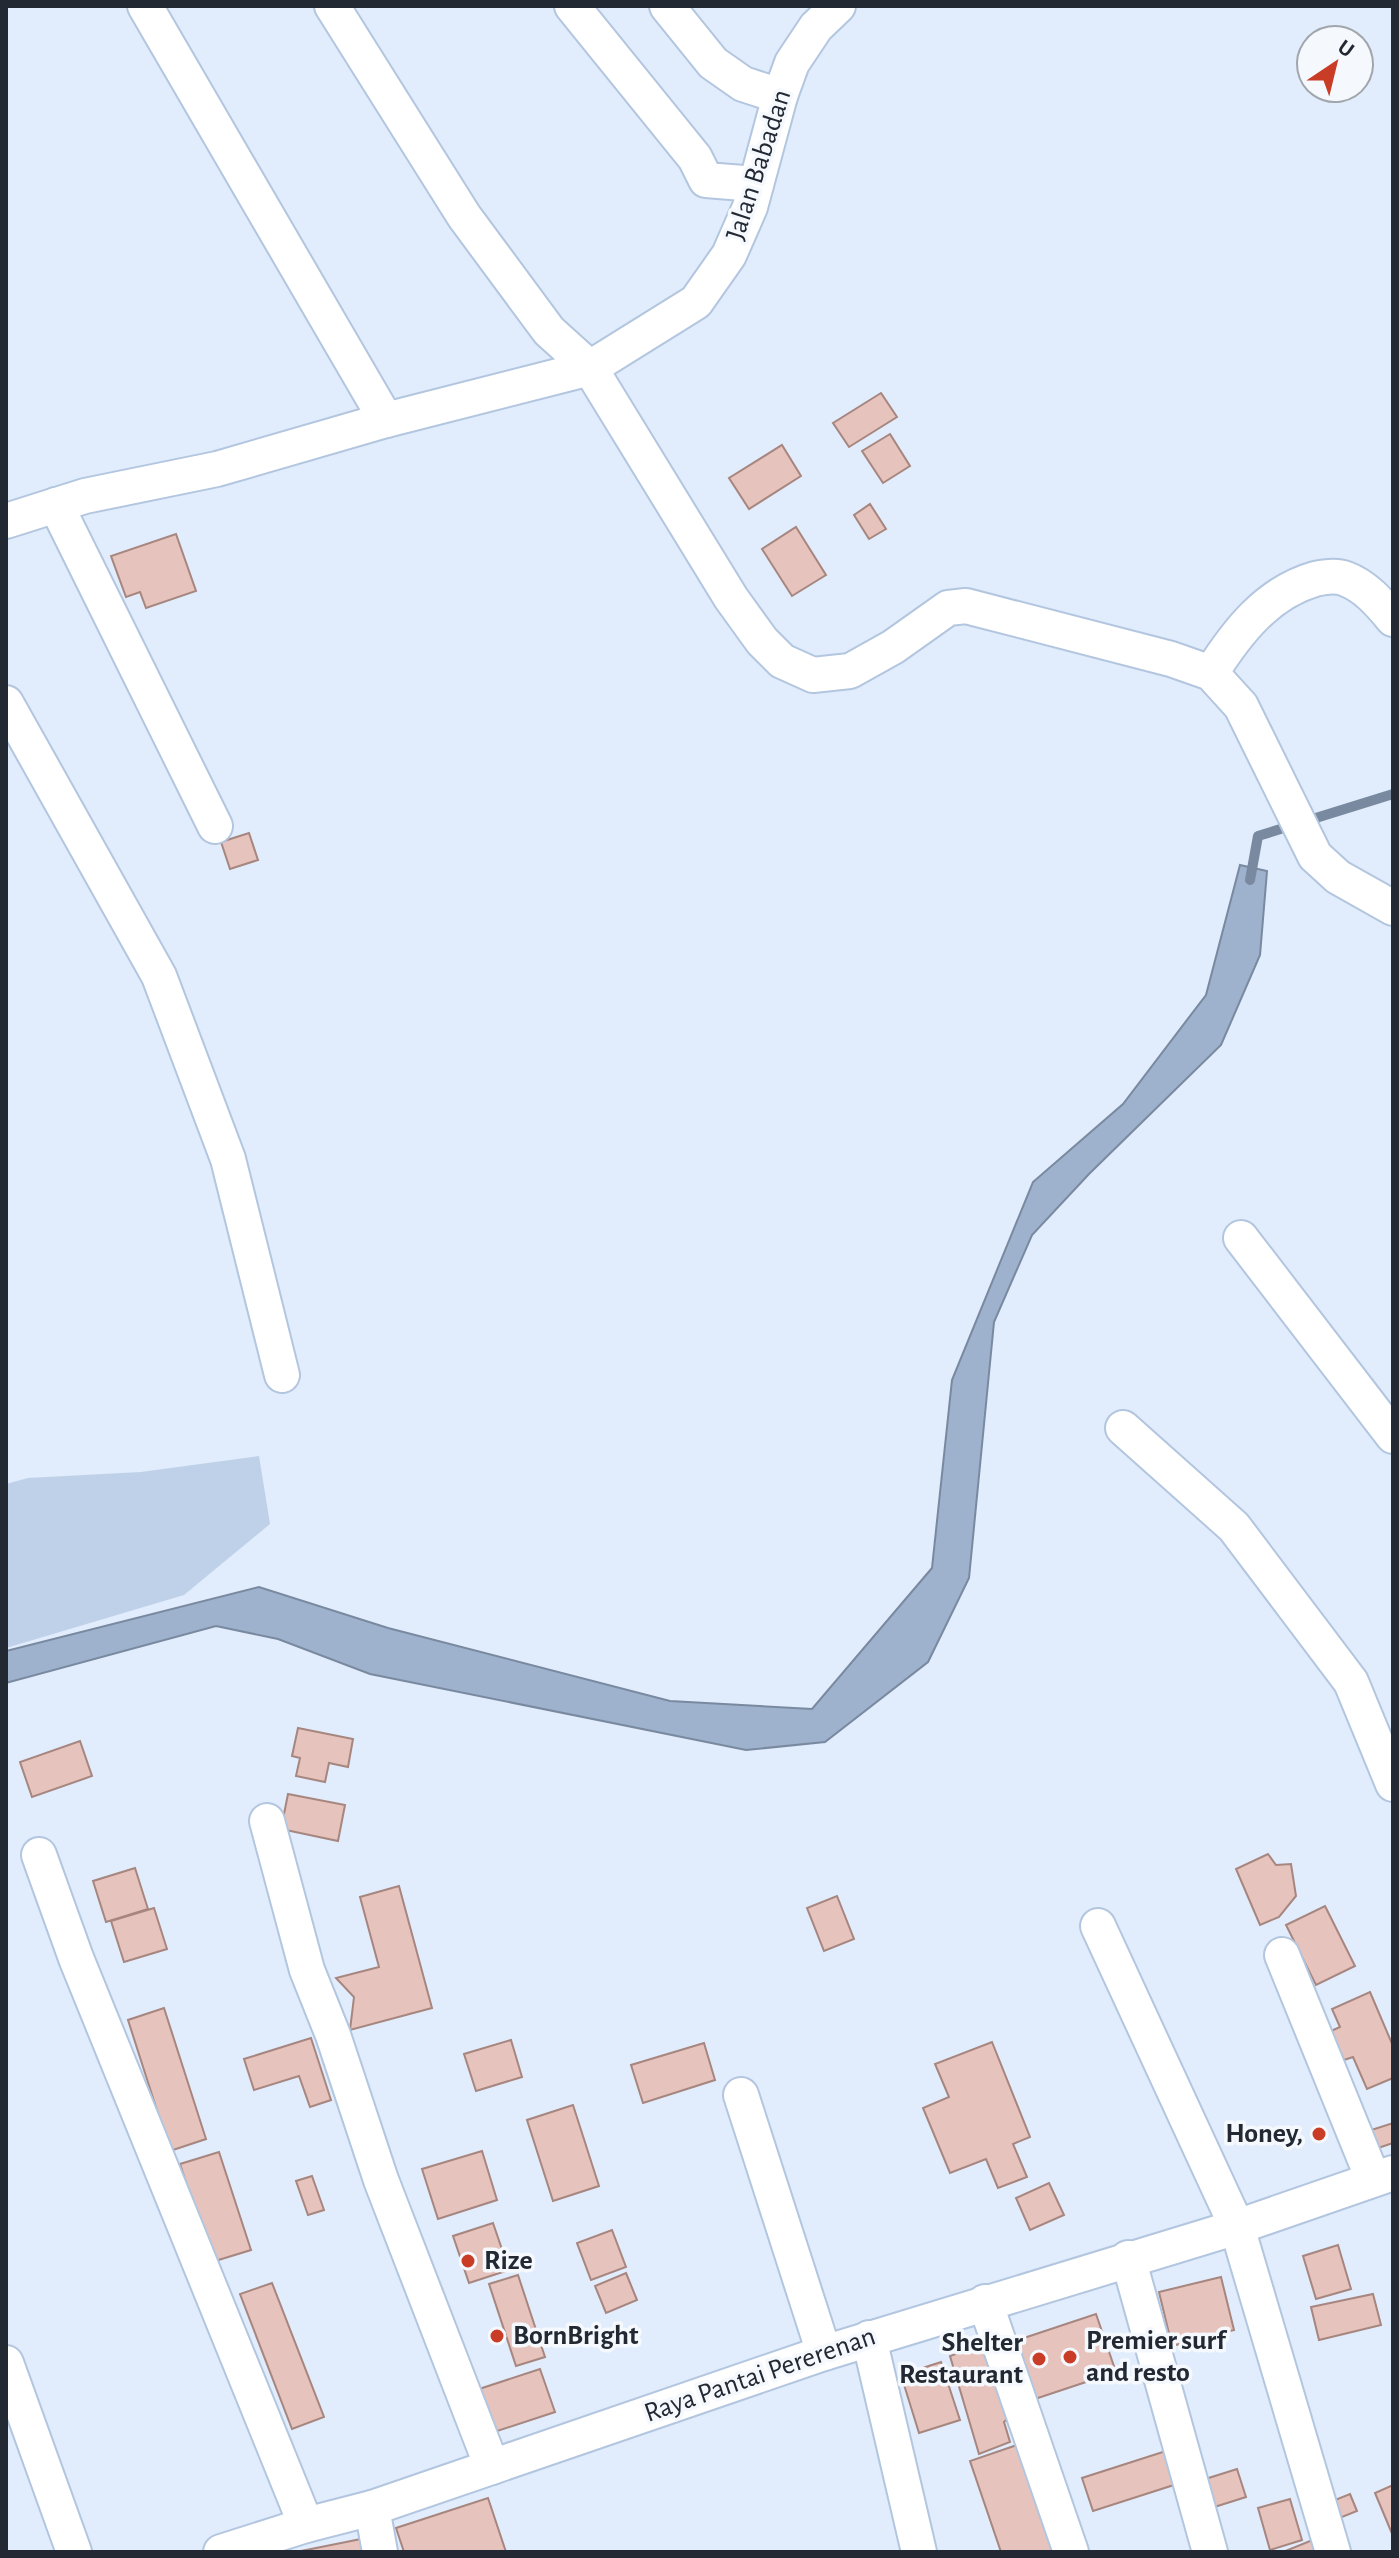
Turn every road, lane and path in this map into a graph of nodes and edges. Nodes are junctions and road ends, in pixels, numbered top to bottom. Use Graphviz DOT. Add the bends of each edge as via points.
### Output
graph roads {
  1 [pos="145,6"];
  2 [pos="332,6"];
  3 [pos="572,6"];
  4 [pos="667,6"];
  5 [pos="838,6"];
  6 [pos="780,96"];
  7 [pos="756,184"];
  8 [pos="590,368"];
  9 [pos="386,420"];
  10 [pos="56,505"];
  11 [pos="6,521"];
  12 [pos="1393,619"];
  13 [pos="1211,673"];
  14 [pos="6,703"];
  15 [pos="215,826"];
  16 [pos="1393,908"];
  17 [pos="1241,1238"];
  18 [pos="282,1375"];
  19 [pos="1123,1428"];
  20 [pos="1393,1436"];
  21 [pos="1393,1784"];
  22 [pos="267,1821"];
  23 [pos="39,1855"];
  24 [pos="1098,1926"];
  25 [pos="1282,1955"];
  26 [pos="741,2095"];
  27 [pos="1383,2176"];
  28 [pos="1237,2227"];
  29 [pos="1128,2258"];
  30 [pos="985,2302"];
  31 [pos="869,2338"];
  32 [pos="824,2353"];
  33 [pos="6,2363"];
  34 [pos="492,2467"];
  35 [pos="372,2508"];
  36 [pos="306,2525"];
  37 [pos="74,2552"];
  38 [pos="221,2552"];
  39 [pos="380,2552"];
  40 [pos="919,2552"];
  41 [pos="1071,2552"];
  42 [pos="1210,2552"];
  43 [pos="1333,2552"];
  1 -- 9 [label="street"];
  2 -- 8 [label="street" via="464,216 549,331"];
  3 -- 7 [label="street" via="695,158 706,180"];
  4 -- 6 [label="street" via="713,63 743,84"];
  5 -- 6 [label="street, Jalan Babadan" via="792,63"];
  6 -- 7 [label="street, Jalan Babadan"];
  7 -- 8 [label="street, Jalan Babadan" via="729,255 696,302"];
  8 -- 9 [label="street, Jalan Babadan"];
  8 -- 13 [label="street" via="731,598 782,661 813,675 850,671 948,608 966,606"];
  9 -- 10 [label="street, Jalan Babadan" via="217,469"];
  10 -- 11 [label="street, Jalan Babadan"];
  10 -- 15 [label="street"];
  12 -- 13 [label="street" via="1362,587 1343,577 1297,584 1240,630"];
  13 -- 16 [label="street" via="1241,706 1315,856 1338,877"];
  14 -- 18 [label="street" via="159,976 228,1159"];
  17 -- 20 [label="street"];
  19 -- 21 [label="street" via="1243,1538 1351,1682"];
  22 -- 34 [label="street" via="307,1970"];
  23 -- 36 [label="street"];
  24 -- 28 [label="street"];
  25 -- 27 [label="street"];
  26 -- 32 [label="street"];
  27 -- 28 [label="street, Raya Pantai Pererenan"];
  28 -- 29 [label="street, Raya Pantai Pererenan"];
  28 -- 43 [label="street"];
  29 -- 30 [label="street, Raya Pantai Pererenan"];
  29 -- 42 [label="street"];
  30 -- 31 [label="street, Raya Pantai Pererenan"];
  30 -- 41 [label="street"];
  31 -- 32 [label="street, Raya Pantai Pererenan"];
  31 -- 40 [label="street"];
  32 -- 34 [label="street, Raya Pantai Pererenan"];
  33 -- 37 [label="street"];
  34 -- 35 [label="street, Raya Pantai Pererenan"];
  35 -- 36 [label="street, Raya Pantai Pererenan"];
  35 -- 39 [label="street"];
  36 -- 38 [label="street, Raya Pantai Pererenan"];
}
